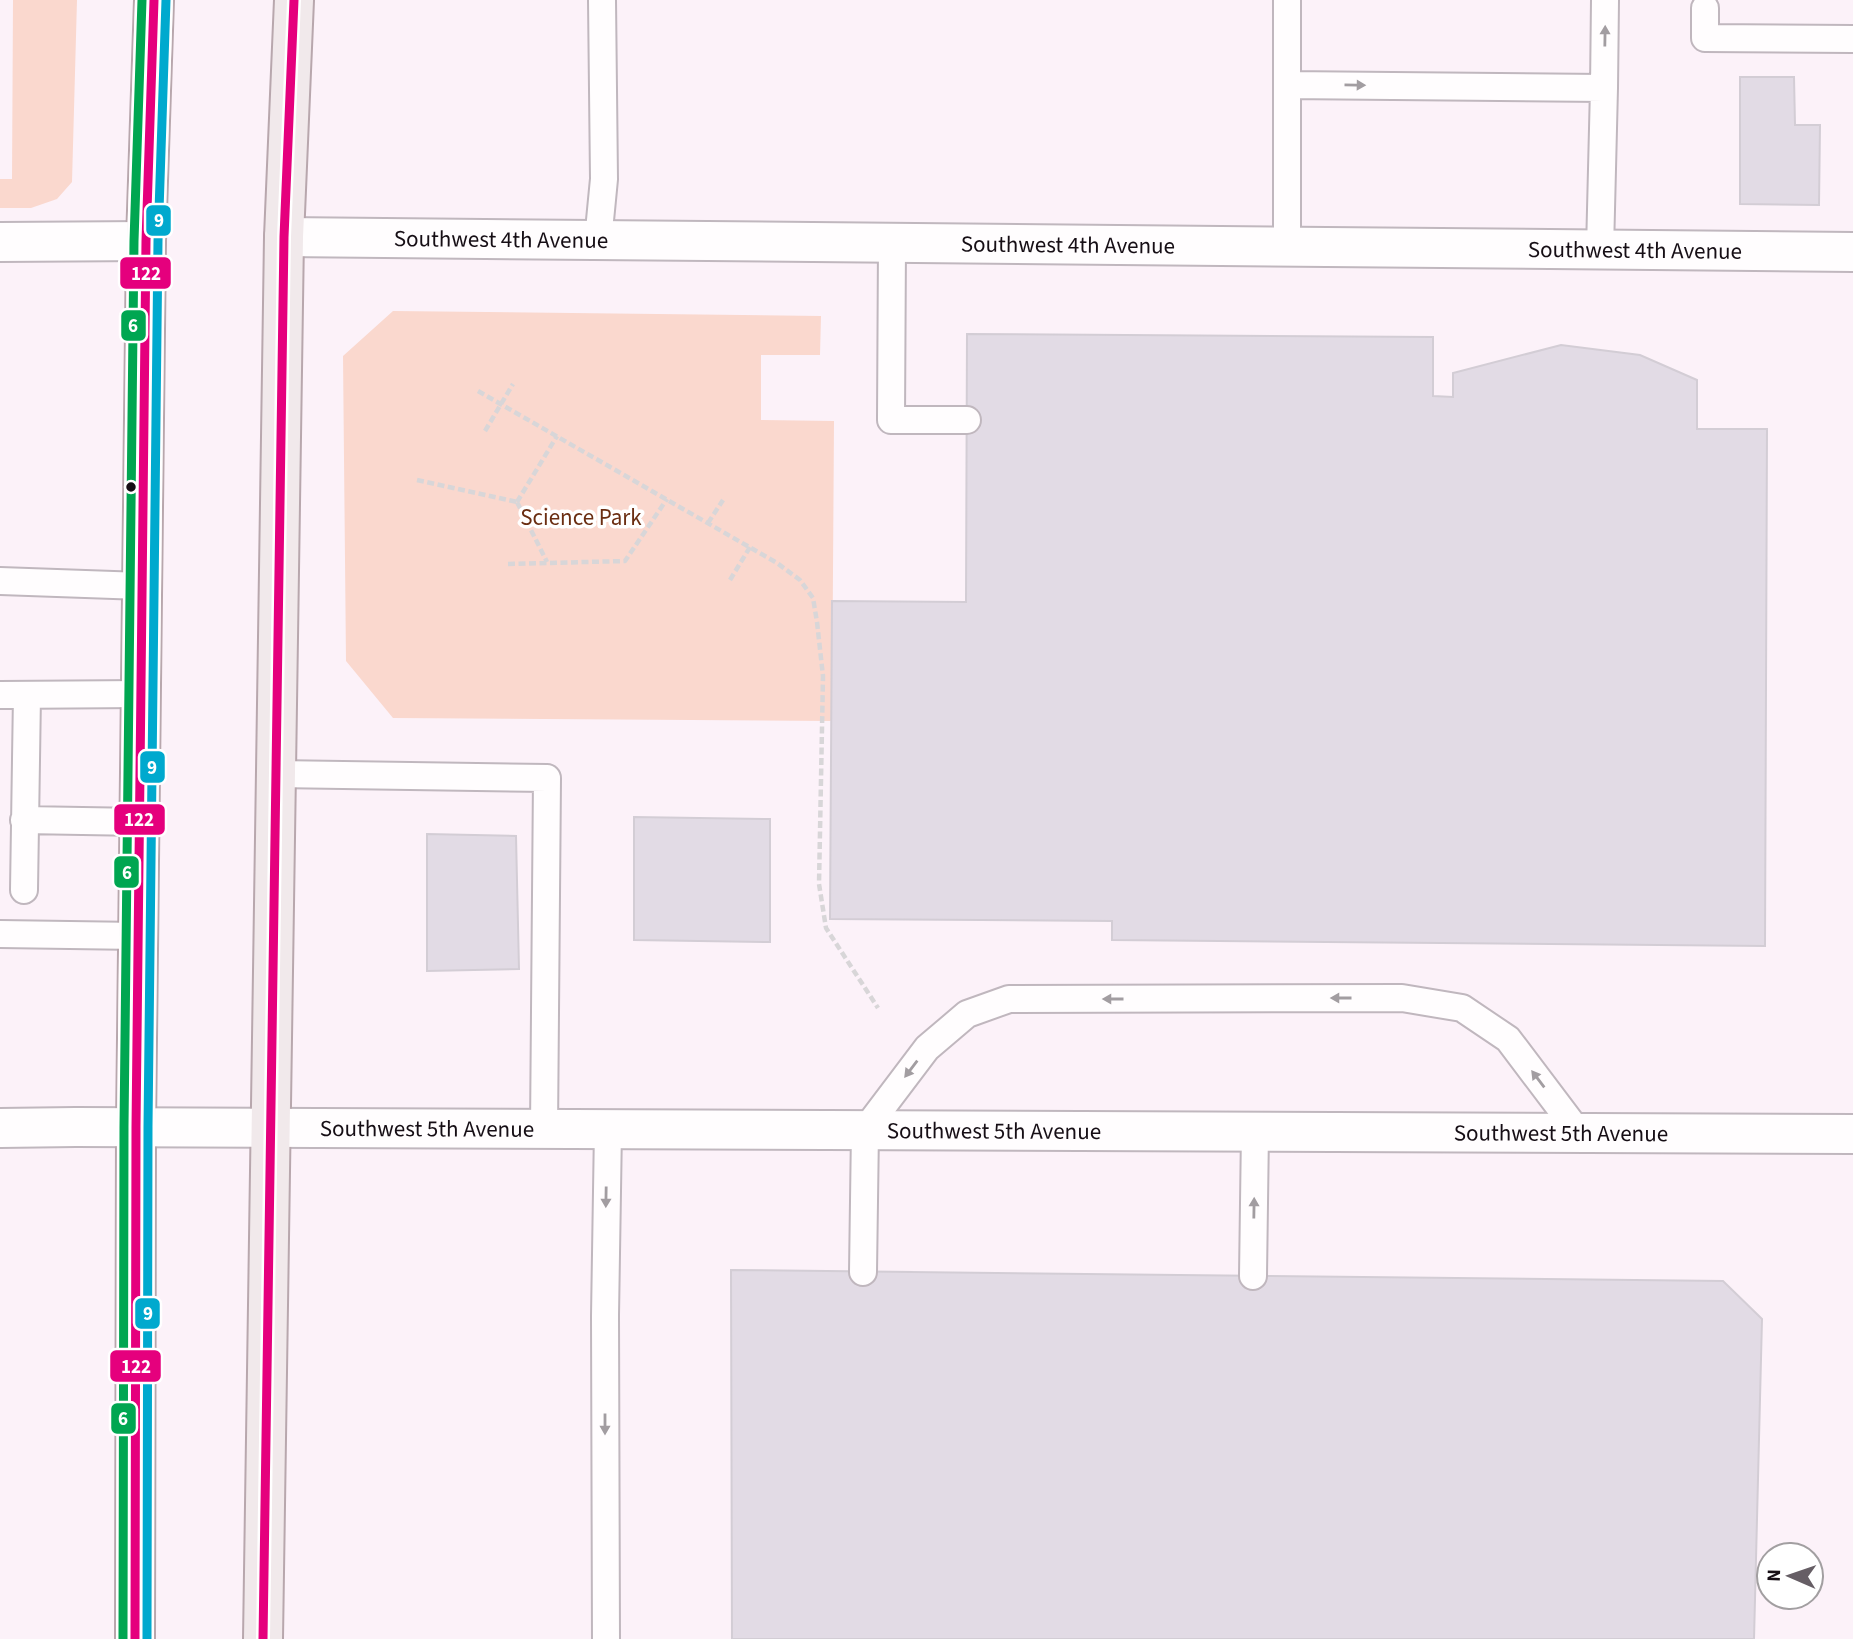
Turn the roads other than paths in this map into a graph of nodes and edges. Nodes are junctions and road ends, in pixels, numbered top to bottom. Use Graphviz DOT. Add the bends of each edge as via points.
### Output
graph roads {
  1 [pos="154,0"];
  2 [pos="295,0"];
  3 [pos="602,0"];
  4 [pos="1287,0"];
  5 [pos="1605,0"];
  6 [pos="1705,8"];
  7 [pos="1853,39"];
  8 [pos="1287,85"];
  9 [pos="1604,88"];
  10 [pos="284,237"];
  11 [pos="146,241"];
  12 [pos="598,241"];
  13 [pos="0,242"];
  14 [pos="892,244"];
  15 [pos="1287,247"];
  16 [pos="1600,250"];
  17 [pos="1853,252"];
  18 [pos="967,421"];
  19 [pos="0,581"];
  20 [pos="142,586"];
  21 [pos="142,694"];
  22 [pos="0,695"];
  23 [pos="27,695"];
  24 [pos="276,774"];
  25 [pos="24,820"];
  26 [pos="141,822"];
  27 [pos="23,890"];
  28 [pos="0,934"];
  29 [pos="139,936"];
  30 [pos="0,1128"];
  31 [pos="136,1128"];
  32 [pos="271,1128"];
  33 [pos="544,1129"];
  34 [pos="608,1129"];
  35 [pos="865,1130"];
  36 [pos="1255,1131"];
  37 [pos="1579,1133"];
  38 [pos="1853,1134"];
  39 [pos="863,1272"];
  40 [pos="1252,1276"];
  41 [pos="135,1639"];
  42 [pos="263,1639"];
  43 [pos="606,1639"];
  1 -- 11 [label="main road"];
  2 -- 10 [label="main road"];
  3 -- 12 [label="lane" via="604,179"];
  4 -- 8 [label="lane"];
  9 -- 5 [label="lane, one-way"];
  6 -- 7 [label="lane" via="1705,38"];
  8 -- 9 [label="lane, one-way"];
  8 -- 15 [label="lane"];
  9 -- 16 [label="lane"];
  10 -- 12 [label="street, Southwest 4th Avenue"];
  10 -- 24 [label="main road"];
  11 -- 13 [label="street"];
  11 -- 20 [label="main road"];
  12 -- 14 [label="street, Southwest 4th Avenue"];
  14 -- 15 [label="street, Southwest 4th Avenue"];
  14 -- 18 [label="lane" via="891,420"];
  15 -- 16 [label="street, Southwest 4th Avenue"];
  16 -- 17 [label="street, Southwest 4th Avenue"];
  19 -- 20 [label="lane"];
  20 -- 21 [label="main road"];
  21 -- 23 [label="lane"];
  21 -- 26 [label="main road"];
  22 -- 23 [label="lane"];
  23 -- 25 [label="lane"];
  24 -- 32 [label="main road"];
  24 -- 33 [label="lane" via="547,778"];
  25 -- 26 [label="lane"];
  25 -- 27 [label="lane"];
  26 -- 29 [label="main road"];
  28 -- 29 [label="lane"];
  29 -- 31 [label="main road"];
  30 -- 31 [label="street, Southwest 5th Avenue"];
  31 -- 32 [label="street, Southwest 5th Avenue"];
  31 -- 41 [label="main road"];
  32 -- 33 [label="street, Southwest 5th Avenue"];
  32 -- 42 [label="main road"];
  33 -- 34 [label="street, Southwest 5th Avenue"];
  34 -- 35 [label="street, Southwest 5th Avenue"];
  34 -- 43 [label="lane, one-way"];
  35 -- 36 [label="street, Southwest 5th Avenue"];
  37 -- 35 [label="lane, one-way" via="1508,1039 1462,1008 1402,998 1009,999 967,1014 928,1048"];
  35 -- 39 [label="lane"];
  36 -- 37 [label="street, Southwest 5th Avenue"];
  40 -- 36 [label="lane, one-way"];
  37 -- 38 [label="street, Southwest 5th Avenue"];
}
